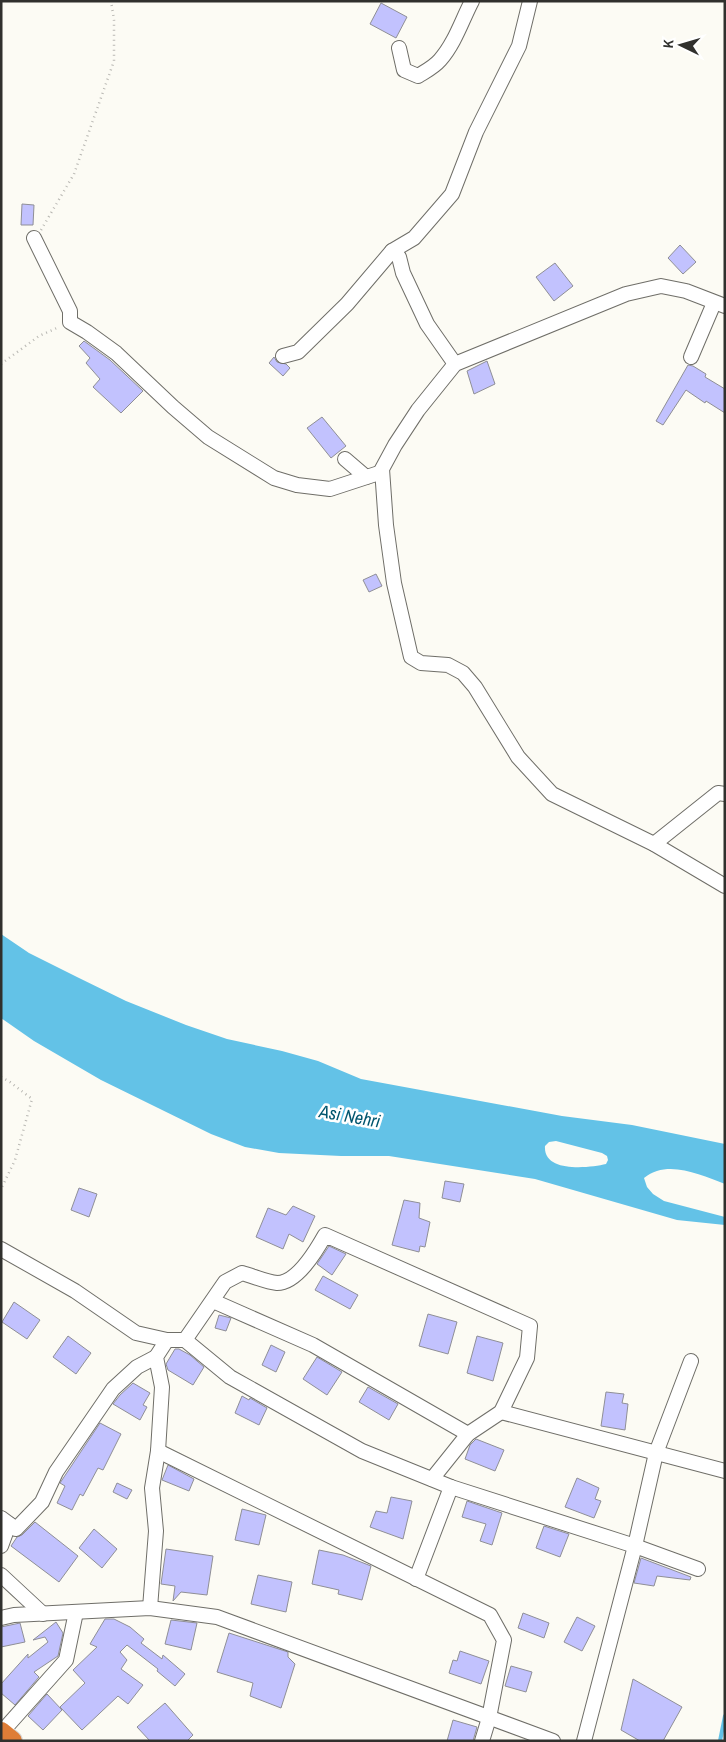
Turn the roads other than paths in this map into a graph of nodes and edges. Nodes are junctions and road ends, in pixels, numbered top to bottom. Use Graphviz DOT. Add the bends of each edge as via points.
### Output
graph roads {
  1 [pos="472,1"];
  2 [pos="530,1"];
  3 [pos="399,48"];
  4 [pos="34,238"];
  5 [pos="392,252"];
  6 [pos="719,305"];
  7 [pos="284,356"];
  8 [pos="690,357"];
  9 [pos="456,364"];
  10 [pos="345,459"];
  11 [pos="382,472"];
  12 [pos="366,478"];
  13 [pos="725,794"];
  14 [pos="654,844"];
  15 [pos="725,886"];
  16 [pos="1,1249"];
  17 [pos="213,1301"];
  18 [pos="167,1340"];
  19 [pos="184,1340"];
  20 [pos="156,1357"];
  21 [pos="692,1361"];
  22 [pos="501,1412"];
  23 [pos="468,1434"];
  24 [pos="158,1451"];
  25 [pos="656,1453"];
  26 [pos="725,1471"];
  27 [pos="432,1479"];
  28 [pos="451,1486"];
  29 [pos="5,1521"];
  30 [pos="1,1546"];
  31 [pos="635,1546"];
  32 [pos="698,1569"];
  33 [pos="1,1575"];
  34 [pos="416,1579"];
  35 [pos="150,1608"];
  36 [pos="76,1612"];
  37 [pos="43,1614"];
  38 [pos="1,1618"];
  39 [pos="489,1718"];
  40 [pos="1,1732"];
  41 [pos="12,1741"];
  42 [pos="482,1741"];
  43 [pos="553,1741"];
  44 [pos="584,1741"];
  1 -- 3 [label="street" via="452,42 430,69 418,76 404,70"];
  2 -- 5 [label="street" via="519,46 476,132 452,194 414,238"];
  4 -- 12 [label="street" via="70,311 70,322 116,353 208,437 274,478 297,485 330,490"];
  5 -- 7 [label="street" via="347,304 298,352"];
  5 -- 9 [label="street" via="399,257 427,324"];
  6 -- 8 [label="street"];
  6 -- 9 [label="street" via="686,291 661,286 626,294"];
  9 -- 11 [label="street" via="418,410 390,453"];
  10 -- 12 [label="street"];
  11 -- 12 [label="street"];
  11 -- 14 [label="street" via="394,583 411,656 420,663 448,664 463,673 518,758 552,794"];
  13 -- 14 [label="street" via="718,793"];
  14 -- 15 [label="street"];
  16 -- 18 [label="street" via="75,1292 136,1333"];
  17 -- 19 [label="street"];
  17 -- 22 [label="street" via="225,1282 242,1273 277,1282 291,1280 325,1235 530,1326 527,1358"];
  17 -- 23 [label="street" via="313,1345"];
  18 -- 19 [label="street"];
  18 -- 20 [label="street"];
  19 -- 27 [label="street" via="230,1378 362,1450"];
  20 -- 24 [label="street" via="162,1387"];
  20 -- 29 [label="street" via="137,1367 113,1389 56,1472 42,1502 16,1529"];
  21 -- 25 [label="street"];
  22 -- 23 [label="street"];
  22 -- 25 [label="street"];
  23 -- 27 [label="street"];
  24 -- 34 [label="street"];
  24 -- 35 [label="street" via="152,1488 156,1531"];
  25 -- 26 [label="street"];
  25 -- 31 [label="street"];
  27 -- 28 [label="street"];
  28 -- 31 [label="street"];
  28 -- 34 [label="street"];
  29 -- 30 [label="street"];
  31 -- 32 [label="street"];
  31 -- 44 [label="street"];
  33 -- 37 [label="street"];
  34 -- 39 [label="street" via="490,1615 504,1640"];
  35 -- 36 [label="street"];
  35 -- 39 [label="street" via="217,1617"];
  36 -- 37 [label="street"];
  36 -- 40 [label="street" via="66,1660"];
  37 -- 38 [label="street"];
  39 -- 42 [label="street"];
  39 -- 43 [label="street"];
  40 -- 41 [label="highway"];
}
